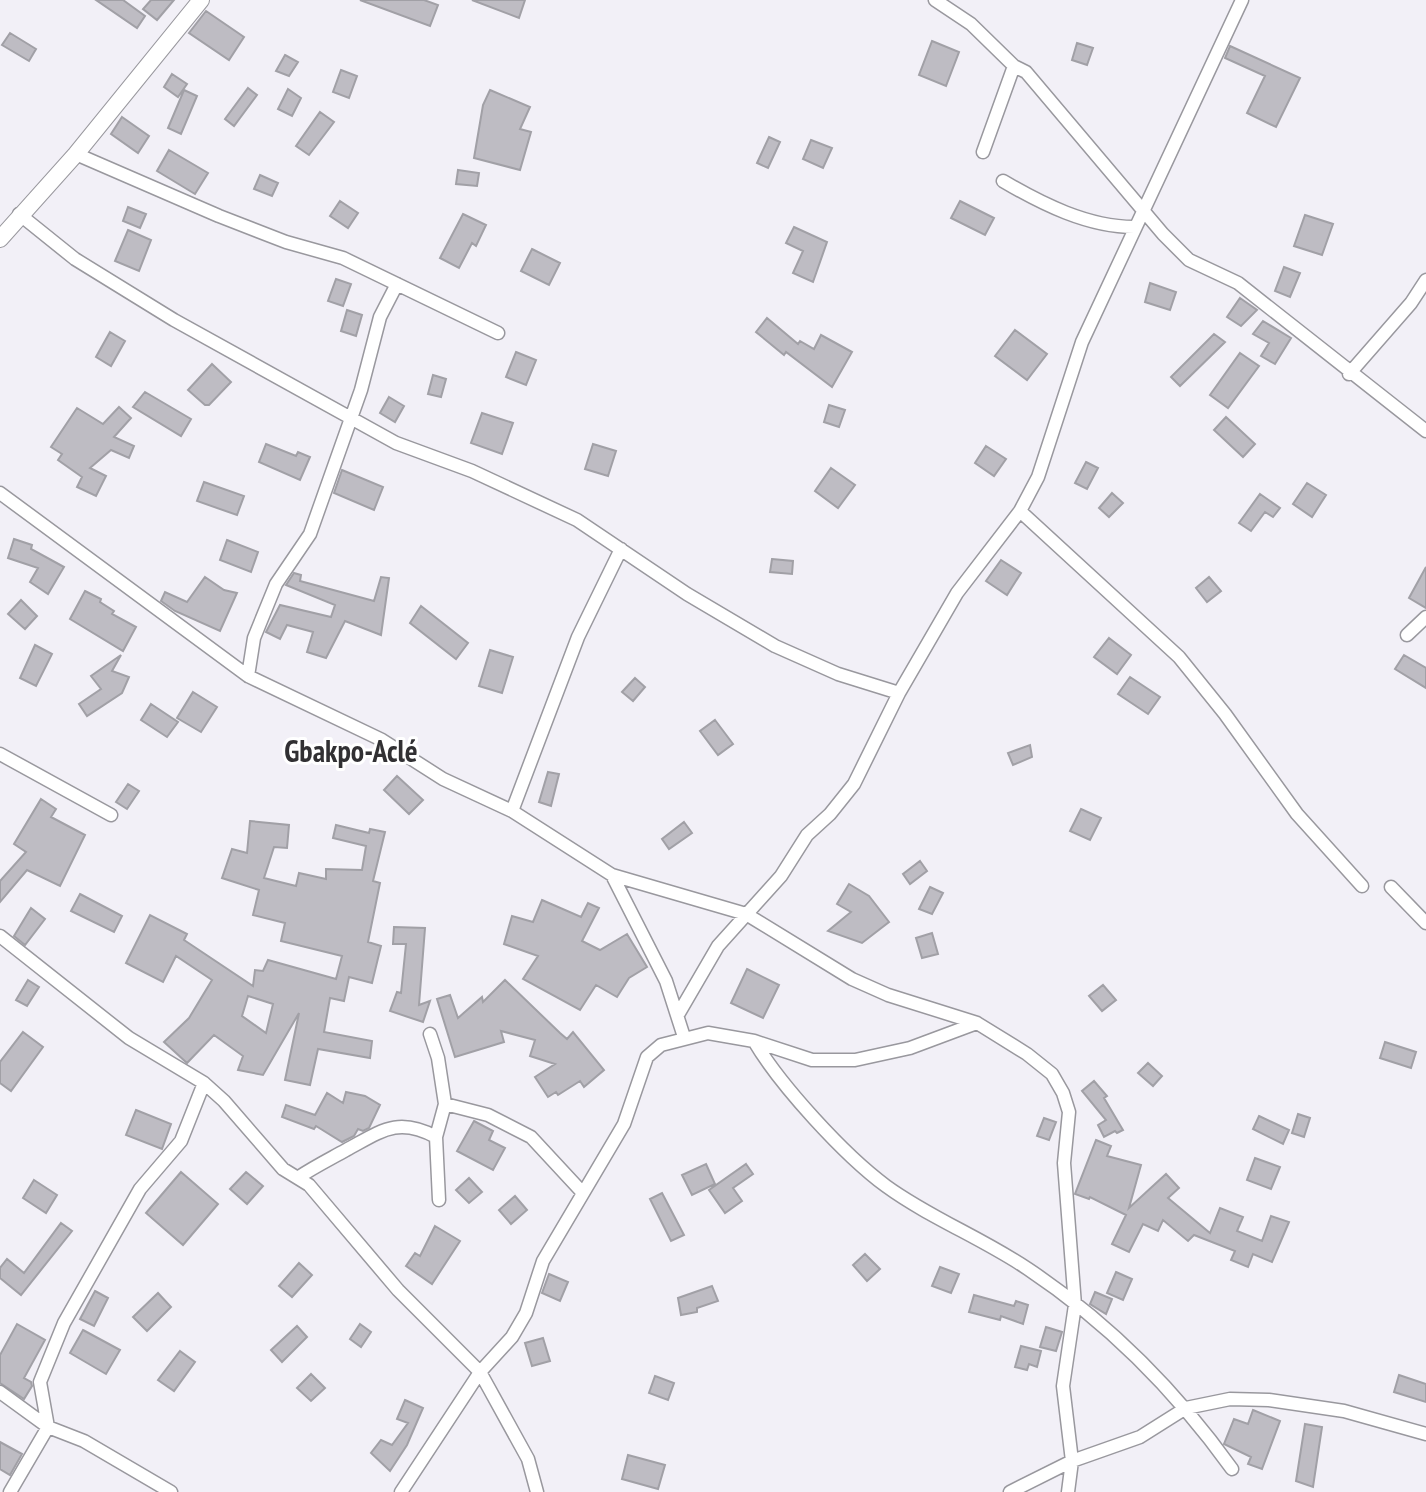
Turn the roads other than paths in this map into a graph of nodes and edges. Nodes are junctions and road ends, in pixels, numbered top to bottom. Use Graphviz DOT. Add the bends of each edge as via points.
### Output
graph roads {
  1 [pos="201,0"];
  2 [pos="935,0"];
  3 [pos="1242,0"];
  4 [pos="1014,66"];
  5 [pos="983,152"];
  6 [pos="76,154"];
  7 [pos="1003,181"];
  8 [pos="1143,209"];
  9 [pos="19,214"];
  10 [pos="1134,227"];
  11 [pos="0,239"];
  12 [pos="1426,280"];
  13 [pos="397,284"];
  14 [pos="498,333"];
  15 [pos="1349,374"];
  16 [pos="351,417"];
  17 [pos="1426,431"];
  18 [pos="0,493"];
  19 [pos="1020,511"];
  20 [pos="621,549"];
  21 [pos="1426,617"];
  22 [pos="1408,635"];
  23 [pos="248,676"];
  24 [pos="899,693"];
  25 [pos="0,754"];
  26 [pos="512,811"];
  27 [pos="111,814"];
  28 [pos="612,875"];
  29 [pos="1362,886"];
  30 [pos="1391,887"];
  31 [pos="747,914"];
  32 [pos="1426,923"];
  33 [pos="0,936"];
  34 [pos="679,1013"];
  35 [pos="977,1023"];
  36 [pos="430,1034"];
  37 [pos="684,1037"];
  38 [pos="754,1041"];
  39 [pos="204,1083"];
  40 [pos="445,1104"];
  41 [pos="436,1138"];
  42 [pos="299,1177"];
  43 [pos="582,1192"];
  44 [pos="439,1200"];
  45 [pos="1074,1305"];
  46 [pos="480,1373"];
  47 [pos="0,1392"];
  48 [pos="1186,1408"];
  49 [pos="48,1427"];
  50 [pos="1426,1434"];
  51 [pos="1072,1461"];
  52 [pos="1232,1468"];
  53 [pos="10,1492"];
  54 [pos="171,1492"];
  55 [pos="401,1492"];
  56 [pos="537,1492"];
  57 [pos="1010,1492"];
  58 [pos="1068,1492"];
  1 -- 6 [label="street"];
  2 -- 4 [label="street" via="971,24"];
  3 -- 8 [label="street"];
  4 -- 5 [label="street"];
  4 -- 8 [label="street" via="1040,89"];
  6 -- 9 [label="street"];
  6 -- 13 [label="street" via="219,216 343,258"];
  7 -- 10 [label="street" via="1069,213 1116,227"];
  8 -- 10 [label="street"];
  8 -- 15 [label="street" via="1189,260 1238,283"];
  9 -- 11 [label="street"];
  9 -- 16 [label="street" via="75,260"];
  10 -- 19 [label="street" via="1082,342 1038,477"];
  12 -- 15 [label="street"];
  13 -- 14 [label="street"];
  13 -- 16 [label="street" via="380,317"];
  15 -- 17 [label="street"];
  16 -- 20 [label="street" via="396,443 472,471 577,520"];
  16 -- 23 [label="street" via="310,534 276,584 254,638"];
  18 -- 23 [label="street"];
  19 -- 24 [label="street" via="957,593"];
  19 -- 29 [label="street" via="1179,657 1297,814"];
  20 -- 24 [label="street" via="775,646 838,674"];
  20 -- 26 [label="street" via="578,637"];
  21 -- 22 [label="street"];
  23 -- 26 [label="street" via="382,740 443,779"];
  24 -- 31 [label="street" via="854,784 807,835 781,876"];
  25 -- 27 [label="street"];
  26 -- 28 [label="street"];
  28 -- 31 [label="street"];
  28 -- 34 [label="street"];
  30 -- 32 [label="street"];
  31 -- 34 [label="street" via="718,946"];
  31 -- 35 [label="street" via="852,979"];
  33 -- 39 [label="street" via="129,1038"];
  34 -- 37 [label="street"];
  35 -- 38 [label="street" via="909,1048 855,1060 812,1060"];
  35 -- 45 [label="street" via="1052,1074 1063,1093 1069,1112 1065,1163"];
  36 -- 40 [label="street"];
  37 -- 38 [label="street" via="708,1033"];
  37 -- 43 [label="street" via="661,1045 647,1057 624,1124"];
  38 -- 45 [label="street" via="795,1096 884,1185 1028,1269"];
  39 -- 42 [label="street" via="283,1169"];
  39 -- 49 [label="street" via="181,1140 140,1189 64,1323 40,1382"];
  40 -- 41 [label="street"];
  40 -- 43 [label="street" via="488,1115 531,1137"];
  41 -- 42 [label="street" via="423,1130 388,1127"];
  41 -- 44 [label="street"];
  42 -- 46 [label="street" via="398,1290"];
  43 -- 46 [label="street" via="543,1261 526,1313"];
  45 -- 48 [label="street" via="1158,1375"];
  45 -- 51 [label="street" via="1063,1387"];
  46 -- 55 [label="street"];
  46 -- 56 [label="street" via="528,1459"];
  47 -- 49 [label="street"];
  48 -- 50 [label="street" via="1230,1399 1269,1400 1344,1411"];
  48 -- 51 [label="street" via="1140,1437"];
  48 -- 52 [label="street"];
  49 -- 53 [label="street"];
  49 -- 54 [label="street" via="84,1441"];
  51 -- 57 [label="street"];
  51 -- 58 [label="street"];
}
